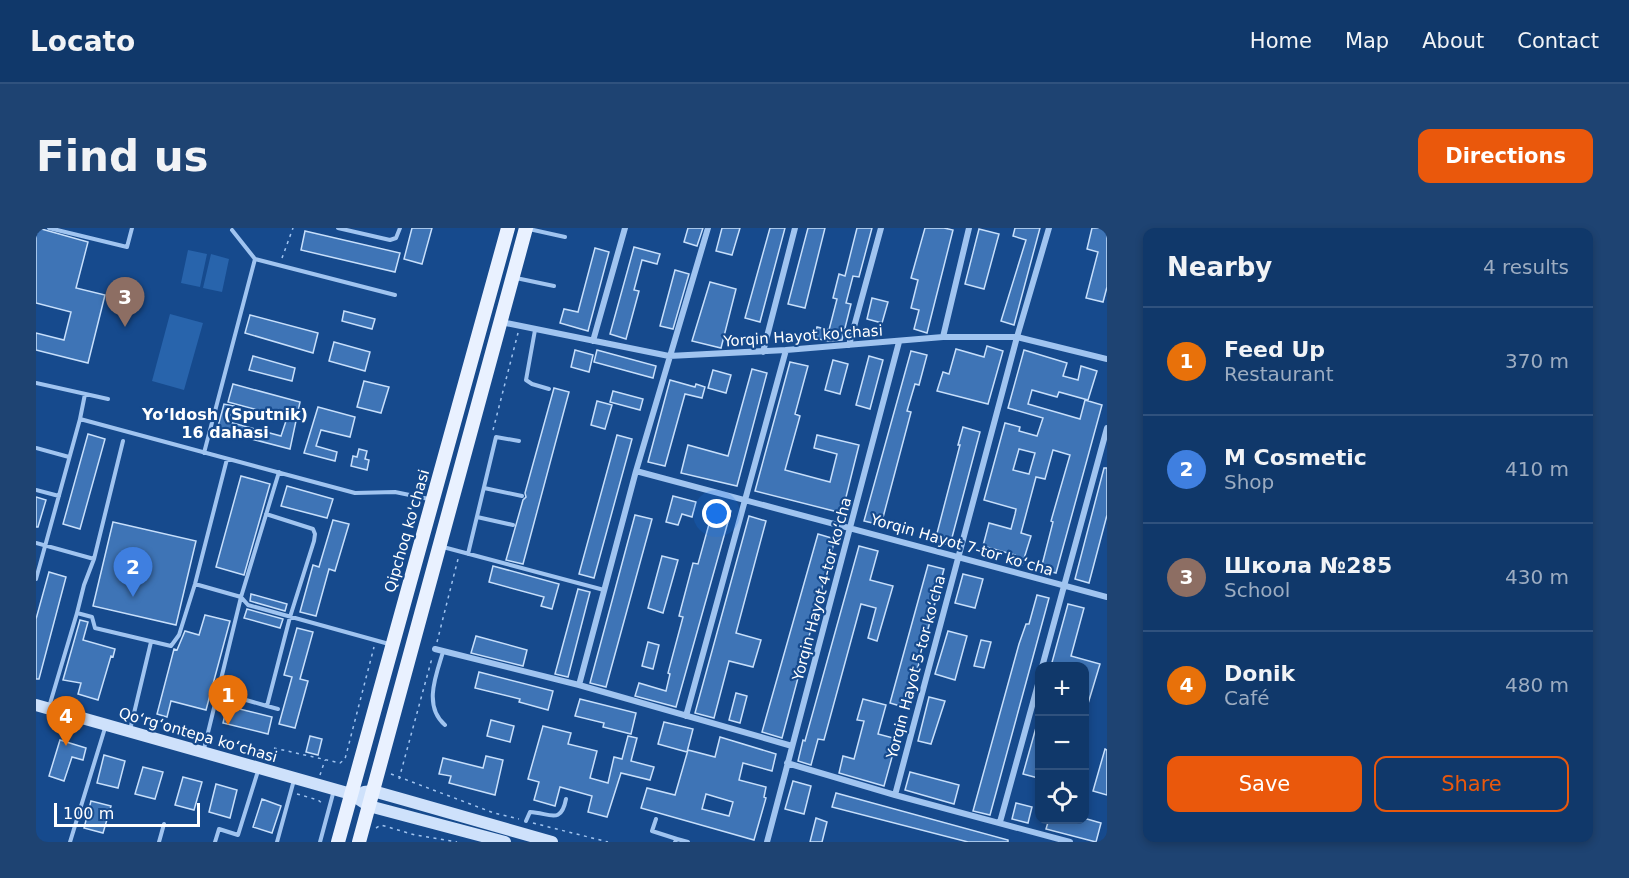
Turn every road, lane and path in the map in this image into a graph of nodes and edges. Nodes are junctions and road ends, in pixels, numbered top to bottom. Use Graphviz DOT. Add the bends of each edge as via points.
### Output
graph roads {
  1 [pos="49,228"];
  2 [pos="132,228"];
  3 [pos="292,228"];
  4 [pos="338,228"];
  5 [pos="400,228"];
  6 [pos="508,228"];
  7 [pos="526,228"];
  8 [pos="625,228"];
  9 [pos="708,228"];
  10 [pos="795,228"];
  11 [pos="881,228"];
  12 [pos="969,228"];
  13 [pos="1049,228"];
  14 [pos="232,230"];
  15 [pos="565,237"];
  16 [pos="255,259"];
  17 [pos="279,265"];
  18 [pos="513,277"];
  19 [pos="554,286"];
  20 [pos="395,295"];
  21 [pos="501,322"];
  22 [pos="536,329"];
  23 [pos="943,337"];
  24 [pos="1017,337"];
  25 [pos="593,341"];
  26 [pos="899,342"];
  27 [pos="849,345"];
  28 [pos="786,350"];
  29 [pos="763,351"];
  30 [pos="669,356"];
  31 [pos="1106,356"];
  32 [pos="36,383"];
  33 [pos="549,389"];
  34 [pos="85,394"];
  35 [pos="108,399"];
  36 [pos="80,419"];
  37 [pos="1107,428"];
  38 [pos="123,441"];
  39 [pos="519,441"];
  40 [pos="36,448"];
  41 [pos="204,453"];
  42 [pos="69,457"];
  43 [pos="226,459"];
  44 [pos="636,471"];
  45 [pos="279,472"];
  46 [pos="484,488"];
  47 [pos="36,490"];
  48 [pos="59,496"];
  49 [pos="522,496"];
  50 [pos="746,499"];
  51 [pos="432,500"];
  52 [pos="266,514"];
  53 [pos="477,517"];
  54 [pos="513,525"];
  55 [pos="851,527"];
  56 [pos="36,543"];
  57 [pos="45,546"];
  58 [pos="439,546"];
  59 [pos="468,554"];
  60 [pos="958,558"];
  61 [pos="94,560"];
  62 [pos="36,579"];
  63 [pos="195,584"];
  64 [pos="1065,586"];
  65 [pos="604,590"];
  66 [pos="241,597"];
  67 [pos="1107,597"];
  68 [pos="77,613"];
  69 [pos="290,616"];
  70 [pos="376,640"];
  71 [pos="151,642"];
  72 [pos="392,645"];
  73 [pos="435,649"];
  74 [pos="443,651"];
  75 [pos="1043,662"];
  76 [pos="579,685"];
  77 [pos="218,692"];
  78 [pos="1035,695"];
  79 [pos="267,706"];
  80 [pos="42,707"];
  81 [pos="278,709"];
  82 [pos="686,716"];
  83 [pos="106,724"];
  84 [pos="445,724"];
  85 [pos="129,731"];
  86 [pos="792,746"];
  87 [pos="274,748"];
  88 [pos="203,752"];
  89 [pos="325,760"];
  90 [pos="787,763"];
  91 [pos="259,767"];
  92 [pos="386,772"];
  93 [pos="320,775"];
  94 [pos="295,779"];
  95 [pos="334,790"];
  96 [pos="373,791"];
  97 [pos="291,792"];
  98 [pos="351,794"];
  99 [pos="895,795"];
  100 [pos="566,799"];
  101 [pos="369,806"];
  102 [pos="328,813"];
  103 [pos="656,819"];
  104 [pos="526,821"];
  105 [pos="1000,822"];
  106 [pos="164,824"];
  107 [pos="373,831"];
  108 [pos="676,841"];
  109 [pos="70,842"];
  110 [pos="159,842"];
  111 [pos="215,842"];
  112 [pos="277,842"];
  113 [pos="320,842"];
  114 [pos="338,842"];
  115 [pos="359,842"];
  116 [pos="457,842"];
  117 [pos="504,842"];
  118 [pos="552,842"];
  119 [pos="608,842"];
  120 [pos="688,842"];
  121 [pos="767,842"];
  122 [pos="1070,842"];
  1 -- 2 [label="lane" via="127,247"];
  3 -- 17 [label="path"];
  4 -- 5 [label="lane" via="390,240 396,238"];
  6 -- 51 [label="main road, Qipchoq ko'chasi"];
  7 -- 15 [label="lane"];
  7 -- 18 [label="main road"];
  8 -- 25 [label="street"];
  9 -- 30 [label="street"];
  10 -- 29 [label="street"];
  11 -- 27 [label="street"];
  12 -- 23 [label="street"];
  13 -- 24 [label="street, Yorqin Hayot 5-tor koʻcha"];
  14 -- 16 [label="lane"];
  16 -- 17 [label="lane"];
  16 -- 41 [label="lane"];
  17 -- 20 [label="lane"];
  18 -- 19 [label="lane"];
  18 -- 21 [label="main road"];
  21 -- 22 [label="street, Yorqin Hayot ko'chasi"];
  21 -- 58 [label="main road"];
  22 -- 25 [label="street, Yorqin Hayot ko'chasi"];
  22 -- 33 [label="lane" via="526,380"];
  23 -- 24 [label="street, Yorqin Hayot ko'chasi"];
  23 -- 26 [label="street, Yorqin Hayot ko'chasi"];
  24 -- 31 [label="street, Yorqin Hayot ko'chasi"];
  24 -- 60 [label="street, Yorqin Hayot 5-tor koʻcha"];
  25 -- 30 [label="street, Yorqin Hayot ko'chasi"];
  26 -- 27 [label="street, Yorqin Hayot ko'chasi"];
  26 -- 55 [label="street, Yorqin Hayot 4-tor koʻcha"];
  27 -- 28 [label="street, Yorqin Hayot ko'chasi"];
  28 -- 29 [label="street, Yorqin Hayot ko'chasi"];
  28 -- 50 [label="street"];
  29 -- 30 [label="street, Yorqin Hayot ko'chasi"];
  30 -- 44 [label="street"];
  32 -- 34 [label="lane"];
  34 -- 35 [label="lane"];
  34 -- 36 [label="lane"];
  36 -- 41 [label="lane"];
  36 -- 42 [label="lane"];
  37 -- 64 [label="street"];
  38 -- 61 [label="lane"];
  39 -- 46 [label="lane" via="496,437"];
  40 -- 42 [label="lane"];
  41 -- 43 [label="lane"];
  42 -- 48 [label="lane"];
  43 -- 45 [label="lane"];
  43 -- 63 [label="lane"];
  44 -- 50 [label="street, Yorqin Hayot 7-tor koʻcha"];
  44 -- 65 [label="street"];
  45 -- 51 [label="lane" via="355,492 395,492"];
  45 -- 52 [label="lane"];
  46 -- 49 [label="lane"];
  46 -- 53 [label="lane"];
  47 -- 48 [label="lane"];
  48 -- 57 [label="lane"];
  50 -- 55 [label="street, Yorqin Hayot 7-tor koʻcha"];
  50 -- 82 [label="street"];
  51 -- 72 [label="main road, Qipchoq ko'chasi"];
  52 -- 66 [label="lane"];
  52 -- 69 [label="lane" via="313,529 315,534"];
  53 -- 54 [label="lane"];
  53 -- 59 [label="lane"];
  55 -- 60 [label="street, Yorqin Hayot 7-tor koʻcha"];
  55 -- 86 [label="street, Yorqin Hayot 4-tor koʻcha"];
  56 -- 57 [label="lane"];
  57 -- 61 [label="lane"];
  57 -- 62 [label="lane"];
  58 -- 59 [label="lane"];
  58 -- 96 [label="main road"];
  59 -- 65 [label="lane"];
  60 -- 64 [label="street, Yorqin Hayot 7-tor koʻcha"];
  60 -- 99 [label="street, Yorqin Hayot 5-tor koʻcha"];
  61 -- 68 [label="lane"];
  63 -- 66 [label="lane"];
  63 -- 71 [label="lane" via="179,635 171,646"];
  64 -- 67 [label="street, Yorqin Hayot 7-tor koʻcha"];
  64 -- 75 [label="street"];
  65 -- 76 [label="street"];
  66 -- 69 [label="lane" via="248,605"];
  66 -- 77 [label="lane"];
  68 -- 71 [label="lane" via="92,617 95,628"];
  68 -- 80 [label="lane"];
  69 -- 70 [label="lane"];
  69 -- 79 [label="lane"];
  70 -- 72 [label="lane"];
  70 -- 89 [label="path" via="345,759 340,764"];
  71 -- 85 [label="lane"];
  72 -- 98 [label="main road, Qipchoq ko'chasi"];
  73 -- 74 [label="street"];
  74 -- 76 [label="street"];
  74 -- 84 [label="lane" via="432,695 437,718"];
  76 -- 82 [label="street"];
  77 -- 79 [label="lane"];
  77 -- 88 [label="lane"];
  78 -- 105 [label="street"];
  79 -- 81 [label="lane"];
  80 -- 83 [label="main road, Qoʻrgʻontepa koʻchasi"];
  82 -- 86 [label="street"];
  83 -- 85 [label="main road, Qoʻrgʻontepa koʻchasi"];
  83 -- 109 [label="lane"];
  85 -- 88 [label="main road, Qoʻrgʻontepa koʻchasi"];
  86 -- 90 [label="street, Yorqin Hayot 4-tor koʻcha"];
  87 -- 89 [label="path"];
  88 -- 91 [label="main road, Qoʻrgʻontepa koʻchasi"];
  89 -- 93 [label="path"];
  90 -- 99 [label="street"];
  90 -- 121 [label="street, Yorqin Hayot 4-tor koʻcha"];
  91 -- 94 [label="main road, Qoʻrgʻontepa koʻchasi"];
  91 -- 111 [label="lane" via="238,835 219,830"];
  92 -- 104 [label="path" via="494,813"];
  94 -- 95 [label="main road, Qoʻrgʻontepa koʻchasi"];
  94 -- 97 [label="lane"];
  95 -- 98 [label="main road, Qoʻrgʻontepa koʻchasi"];
  95 -- 102 [label="lane"];
  96 -- 98 [label="main road"];
  96 -- 101 [label="main road"];
  96 -- 118 [label="main road"];
  97 -- 102 [label="path" via="314,798"];
  97 -- 112 [label="lane"];
  98 -- 101 [label="main road"];
  98 -- 114 [label="main road, Qipchoq ko'chasi"];
  99 -- 105 [label="street"];
  100 -- 104 [label="lane" via="561,814 530,812"];
  101 -- 115 [label="main road"];
  101 -- 117 [label="main road"];
  102 -- 113 [label="lane"];
  103 -- 108 [label="lane" via="652,831"];
  104 -- 119 [label="path"];
  105 -- 122 [label="street"];
  106 -- 110 [label="lane"];
  107 -- 116 [label="path" via="381,825"];
  108 -- 120 [label="lane"];
}
